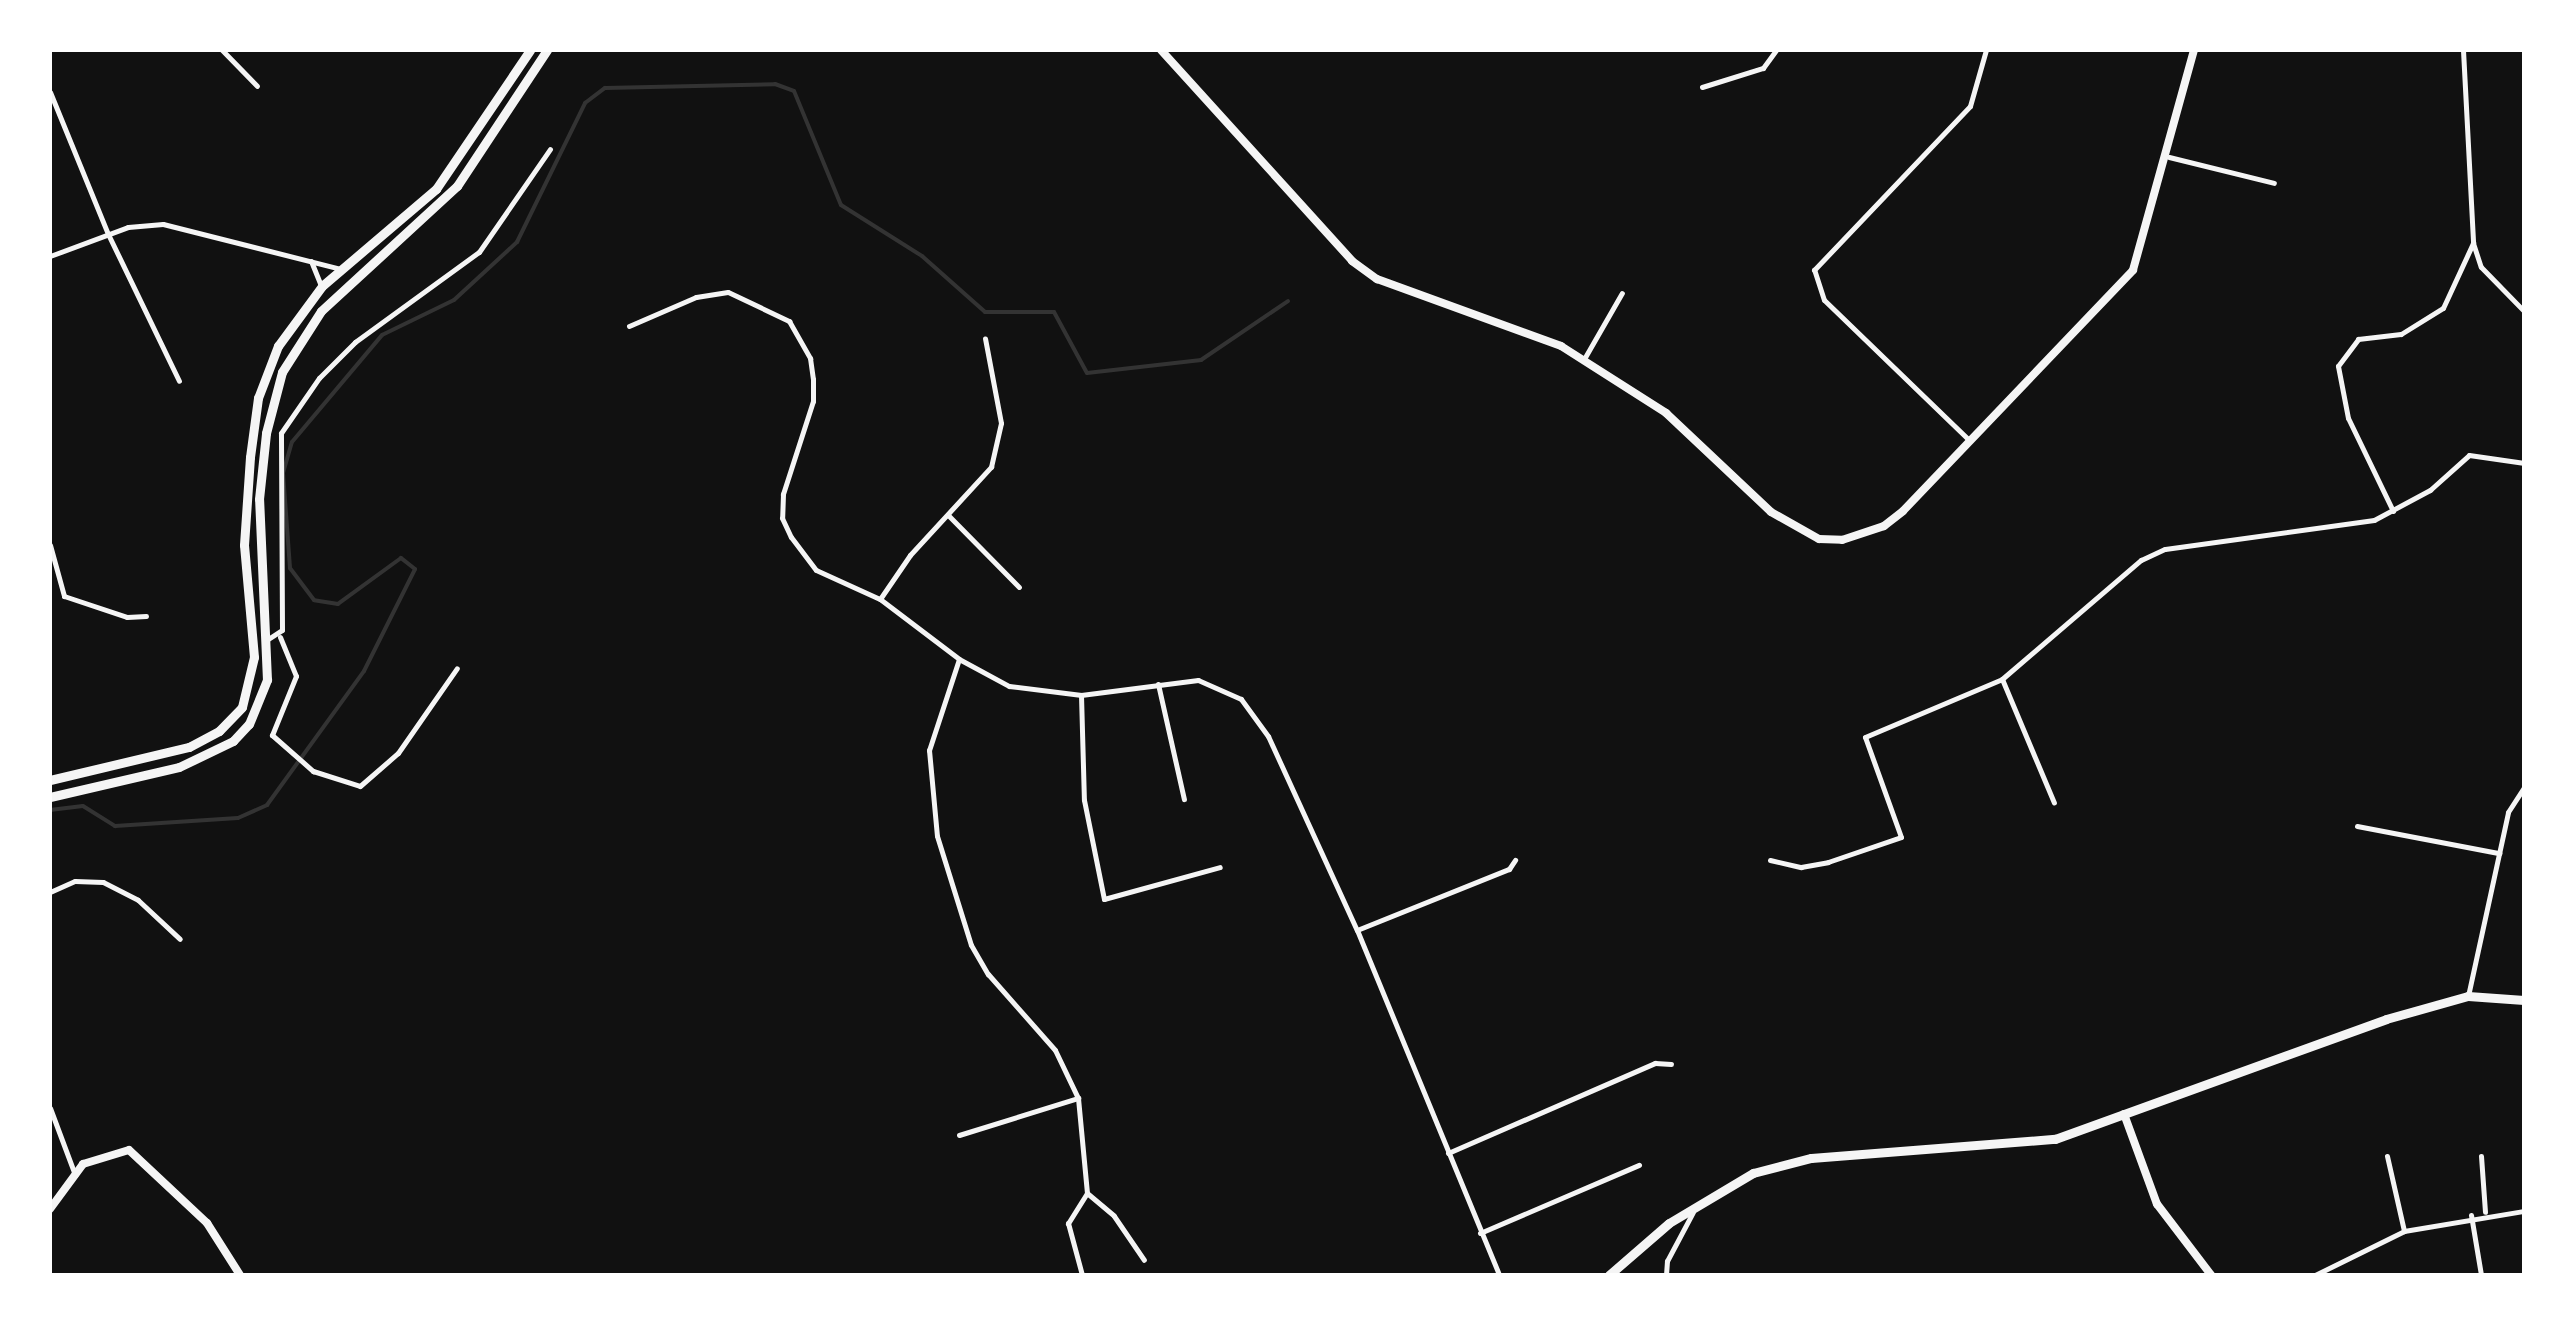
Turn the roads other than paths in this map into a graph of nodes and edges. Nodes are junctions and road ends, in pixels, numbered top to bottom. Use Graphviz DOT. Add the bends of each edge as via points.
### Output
graph roads {
  1 [pos="222,50"];
  2 [pos="529,50"];
  3 [pos="547,50"];
  4 [pos="1161,50"];
  5 [pos="1776,50"];
  6 [pos="1986,50"];
  7 [pos="2194,50"];
  8 [pos="2463,50"];
  9 [pos="257,86"];
  10 [pos="1702,87"];
  11 [pos="50,92"];
  12 [pos="550,149"];
  13 [pos="2169,157"];
  14 [pos="2274,184"];
  15 [pos="108,234"];
  16 [pos="2472,243"];
  17 [pos="50,256"];
  18 [pos="311,261"];
  19 [pos="341,269"];
  20 [pos="322,286"];
  21 [pos="1622,293"];
  22 [pos="2524,312"];
  23 [pos="630,326"];
  24 [pos="985,338"];
  25 [pos="1584,359"];
  26 [pos="179,381"];
  27 [pos="1968,439"];
  28 [pos="2524,463"];
  29 [pos="2393,511"];
  30 [pos="948,515"];
  31 [pos="50,545"];
  32 [pos="1019,588"];
  33 [pos="880,598"];
  34 [pos="146,616"];
  35 [pos="280,636"];
  36 [pos="266,641"];
  37 [pos="960,659"];
  38 [pos="457,668"];
  39 [pos="2002,680"];
  40 [pos="1158,684"];
  41 [pos="1080,695"];
  42 [pos="50,780"];
  43 [pos="2524,787"];
  44 [pos="50,797"];
  45 [pos="1184,799"];
  46 [pos="2054,803"];
  47 [pos="2357,826"];
  48 [pos="2499,853"];
  49 [pos="1515,860"];
  50 [pos="1770,860"];
  51 [pos="1220,868"];
  52 [pos="50,892"];
  53 [pos="1357,930"];
  54 [pos="180,939"];
  55 [pos="2468,996"];
  56 [pos="2524,1000"];
  57 [pos="1671,1064"];
  58 [pos="1078,1098"];
  59 [pos="50,1108"];
  60 [pos="2124,1114"];
  61 [pos="959,1135"];
  62 [pos="1448,1153"];
  63 [pos="2387,1156"];
  64 [pos="2481,1156"];
  65 [pos="1639,1165"];
  66 [pos="75,1175"];
  67 [pos="1087,1193"];
  68 [pos="1698,1206"];
  69 [pos="50,1209"];
  70 [pos="2524,1211"];
  71 [pos="2485,1214"];
  72 [pos="2472,1215"];
  73 [pos="2404,1231"];
  74 [pos="1480,1234"];
  75 [pos="1144,1260"];
  76 [pos="240,1275"];
  77 [pos="1082,1275"];
  78 [pos="1498,1275"];
  79 [pos="1609,1275"];
  80 [pos="1666,1275"];
  81 [pos="2210,1275"];
  82 [pos="2316,1275"];
  83 [pos="2481,1275"];
  1 -- 9 [label="street"];
  2 -- 19 [label="main road" via="436,189"];
  3 -- 36 [label="main road" via="446,198 335,297 292,350 270,411 261,477"];
  4 -- 25 [label="main road" via="1352,261 1377,278"];
  5 -- 10 [label="street" via="1763,68"];
  6 -- 27 [label="street" via="1970,106 1814,270 1824,300"];
  7 -- 13 [label="main road"];
  8 -- 16 [label="street"];
  11 -- 15 [label="street"];
  12 -- 35 [label="street" via="480,252 356,342 281,433"];
  13 -- 14 [label="street"];
  13 -- 27 [label="main road" via="2133,270"];
  15 -- 17 [label="street"];
  15 -- 18 [label="street" via="163,224"];
  15 -- 26 [label="street"];
  16 -- 22 [label="street" via="2481,267"];
  16 -- 29 [label="street" via="2443,308 2400,334 2358,340 2338,366 2348,418"];
  18 -- 19 [label="street"];
  18 -- 20 [label="street"];
  19 -- 20 [label="main road"];
  20 -- 42 [label="main road" via="278,346 258,398 244,545 253,678 242,707 220,730 189,747"];
  21 -- 25 [label="street"];
  23 -- 33 [label="street" via="696,297 728,292 788,321 810,358 813,401 788,470 782,518 816,570"];
  24 -- 30 [label="street" via="1001,422 998,445 990,467"];
  25 -- 27 [label="main road" via="1666,413 1771,512 1819,539 1842,540 1884,526"];
  28 -- 29 [label="street" via="2469,455"];
  29 -- 39 [label="street" via="2374,520 2165,549 2125,570"];
  30 -- 32 [label="street"];
  30 -- 33 [label="street"];
  31 -- 34 [label="street" via="64,596 127,617"];
  33 -- 37 [label="street"];
  35 -- 36 [label="street"];
  35 -- 38 [label="street" via="296,676 272,735 304,764 360,786 398,752"];
  36 -- 44 [label="main road" via="263,698 234,741 179,767"];
  37 -- 41 [label="street" via="1009,686"];
  37 -- 58 [label="street" via="929,750 946,869 988,974 1055,1050"];
  39 -- 46 [label="street"];
  39 -- 50 [label="street" via="1865,738 1900,837 1828,862"];
  40 -- 41 [label="street"];
  40 -- 45 [label="street"];
  40 -- 53 [label="street" via="1198,680 1223,687 1254,714"];
  41 -- 51 [label="street" via="1084,800 1104,899"];
  43 -- 48 [label="street" via="2508,812"];
  47 -- 48 [label="street"];
  48 -- 55 [label="street"];
  49 -- 53 [label="street" via="1509,869"];
  52 -- 54 [label="street" via="75,881 102,882 138,900"];
  53 -- 62 [label="street"];
  55 -- 56 [label="main road"];
  55 -- 60 [label="main road"];
  57 -- 62 [label="street" via="1655,1063"];
  58 -- 61 [label="street"];
  58 -- 67 [label="street"];
  59 -- 66 [label="street"];
  60 -- 68 [label="main road" via="2018,1147 1811,1158 1753,1174"];
  60 -- 81 [label="main road" via="2157,1204"];
  62 -- 74 [label="street"];
  63 -- 73 [label="street"];
  64 -- 71 [label="street"];
  65 -- 74 [label="street"];
  66 -- 69 [label="main road"];
  66 -- 76 [label="main road" via="110,1152 129,1150 144,1158 208,1223"];
  67 -- 75 [label="street" via="1114,1216"];
  67 -- 77 [label="street" via="1068,1223"];
  68 -- 79 [label="main road"];
  68 -- 80 [label="street" via="1676,1238"];
  70 -- 71 [label="street"];
  71 -- 72 [label="street"];
  72 -- 73 [label="street"];
  72 -- 83 [label="street"];
  73 -- 82 [label="street"];
  74 -- 78 [label="street"];
}
